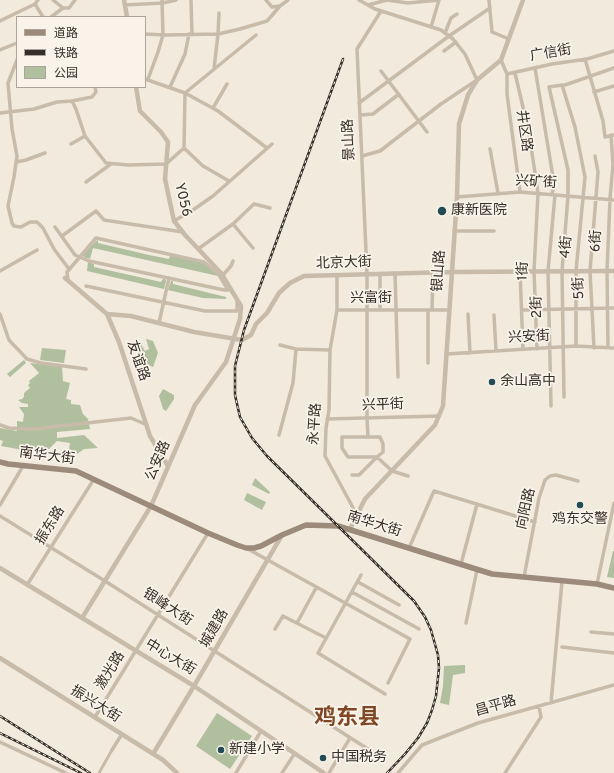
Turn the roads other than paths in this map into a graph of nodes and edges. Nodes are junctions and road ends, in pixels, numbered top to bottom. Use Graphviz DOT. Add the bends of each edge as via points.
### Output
graph roads {
  1 [pos="38,0"];
  2 [pos="53,0"];
  3 [pos="75,0"];
  4 [pos="176,0"];
  5 [pos="191,0"];
  6 [pos="266,0"];
  7 [pos="288,0"];
  8 [pos="360,0"];
  9 [pos="387,0"];
  10 [pos="439,0"];
  11 [pos="489,0"];
  12 [pos="523,0"];
  13 [pos="162,1"];
  14 [pos="125,2"];
  15 [pos="35,4"];
  16 [pos="368,5"];
  17 [pos="280,6"];
  18 [pos="63,8"];
  19 [pos="490,8"];
  20 [pos="382,11"];
  21 [pos="218,13"];
  22 [pos="457,14"];
  23 [pos="42,16"];
  24 [pos="52,16"];
  25 [pos="127,16"];
  26 [pos="0,21"];
  27 [pos="431,27"];
  28 [pos="146,34"];
  29 [pos="190,34"];
  30 [pos="218,34"];
  31 [pos="447,34"];
  32 [pos="162,35"];
  33 [pos="256,35"];
  34 [pos="509,39"];
  35 [pos="456,42"];
  36 [pos="16,43"];
  37 [pos="0,50"];
  38 [pos="444,51"];
  39 [pos="614,51"];
  40 [pos="585,59"];
  41 [pos="501,60"];
  42 [pos="16,63"];
  43 [pos="214,68"];
  44 [pos="535,68"];
  45 [pos="614,68"];
  46 [pos="381,71"];
  47 [pos="516,72"];
  48 [pos="507,74"];
  49 [pos="589,76"];
  50 [pos="147,79"];
  51 [pos="477,80"];
  52 [pos="389,82"];
  53 [pos="227,84"];
  54 [pos="565,85"];
  55 [pos="614,86"];
  56 [pos="95,88"];
  57 [pos="136,88"];
  58 [pos="170,88"];
  59 [pos="594,92"];
  60 [pos="185,93"];
  61 [pos="398,94"];
  62 [pos="72,101"];
  63 [pos="359,103"];
  64 [pos="213,108"];
  65 [pos="10,112"];
  66 [pos="0,113"];
  67 [pos="360,115"];
  68 [pos="419,121"];
  69 [pos="427,132"];
  70 [pos="613,135"];
  71 [pos="85,136"];
  72 [pos="71,144"];
  73 [pos="272,144"];
  74 [pos="184,148"];
  75 [pos="267,148"];
  76 [pos="490,149"];
  77 [pos="45,153"];
  78 [pos="362,156"];
  79 [pos="595,156"];
  80 [pos="16,162"];
  81 [pos="111,164"];
  82 [pos="166,164"];
  83 [pos="229,181"];
  84 [pos="86,182"];
  85 [pos="520,192"];
  86 [pos="498,193"];
  87 [pos="538,193"];
  88 [pos="553,195"];
  89 [pos="457,196"];
  90 [pos="568,196"];
  91 [pos="582,197"];
  92 [pos="596,198"];
  93 [pos="612,200"];
  94 [pos="270,208"];
  95 [pos="174,221"];
  96 [pos="233,224"];
  97 [pos="55,227"];
  98 [pos="454,231"];
  99 [pos="494,231"];
  100 [pos="183,232"];
  101 [pos="62,236"];
  102 [pos="253,248"];
  103 [pos="198,249"];
  104 [pos="37,250"];
  105 [pos="80,257"];
  106 [pos="233,261"];
  107 [pos="69,269"];
  108 [pos="0,271"];
  109 [pos="520,271"];
  110 [pos="534,271"];
  111 [pos="548,271"];
  112 [pos="562,271"];
  113 [pos="576,271"];
  114 [pos="590,271"];
  115 [pos="607,271"];
  116 [pos="614,271"];
  117 [pos="433,272"];
  118 [pos="451,272"];
  119 [pos="367,274"];
  120 [pos="380,274"];
  121 [pos="394,274"];
  122 [pos="223,275"];
  123 [pos="337,275"];
  124 [pos="169,278"];
  125 [pos="67,279"];
  126 [pos="86,286"];
  127 [pos="230,290"];
  128 [pos="237,300"];
  129 [pos="163,302"];
  130 [pos="241,306"];
  131 [pos="576,308"];
  132 [pos="592,308"];
  133 [pos="607,308"];
  134 [pos="614,308"];
  135 [pos="549,309"];
  136 [pos="563,309"];
  137 [pos="336,310"];
  138 [pos="366,310"];
  139 [pos="380,310"];
  140 [pos="396,310"];
  141 [pos="430,310"];
  142 [pos="449,310"];
  143 [pos="522,310"];
  144 [pos="535,310"];
  145 [pos="0,314"];
  146 [pos="107,314"];
  147 [pos="468,314"];
  148 [pos="494,315"];
  149 [pos="159,323"];
  150 [pos="233,339"];
  151 [pos="280,345"];
  152 [pos="576,346"];
  153 [pos="564,347"];
  154 [pos="549,348"];
  155 [pos="594,348"];
  156 [pos="608,348"];
  157 [pos="614,348"];
  158 [pos="296,349"];
  159 [pos="537,349"];
  160 [pos="330,350"];
  161 [pos="523,350"];
  162 [pos="496,351"];
  163 [pos="470,353"];
  164 [pos="446,354"];
  165 [pos="428,364"];
  166 [pos="86,369"];
  167 [pos="398,377"];
  168 [pos="564,397"];
  169 [pos="551,406"];
  170 [pos="439,416"];
  171 [pos="367,418"];
  172 [pos="327,419"];
  173 [pos="0,425"];
  174 [pos="147,425"];
  175 [pos="279,435"];
  176 [pos="368,437"];
  177 [pos="377,458"];
  178 [pos="0,462"];
  179 [pos="23,466"];
  180 [pos="168,466"];
  181 [pos="392,471"];
  182 [pos="352,475"];
  183 [pos="408,476"];
  184 [pos="94,479"];
  185 [pos="578,481"];
  186 [pos="614,503"];
  187 [pos="476,504"];
  188 [pos="0,505"];
  189 [pos="152,506"];
  190 [pos="357,515"];
  191 [pos="0,516"];
  192 [pos="535,522"];
  193 [pos="350,529"];
  194 [pos="208,533"];
  195 [pos="282,535"];
  196 [pos="51,548"];
  197 [pos="246,548"];
  198 [pos="409,548"];
  199 [pos="267,560"];
  200 [pos="460,564"];
  201 [pos="0,568"];
  202 [pos="477,570"];
  203 [pos="361,576"];
  204 [pos="524,577"];
  205 [pos="105,581"];
  206 [pos="562,581"];
  207 [pos="358,582"];
  208 [pos="597,584"];
  209 [pos="27,585"];
  210 [pos="316,588"];
  211 [pos="614,588"];
  212 [pos="352,592"];
  213 [pos="345,604"];
  214 [pos="398,604"];
  215 [pos="158,615"];
  216 [pos="82,618"];
  217 [pos="297,623"];
  218 [pos="466,623"];
  219 [pos="275,629"];
  220 [pos="420,629"];
  221 [pos="591,632"];
  222 [pos="614,634"];
  223 [pos="326,638"];
  224 [pos="562,647"];
  225 [pos="136,651"];
  226 [pos="215,651"];
  227 [pos="614,653"];
  228 [pos="0,658"];
  229 [pos="388,683"];
  230 [pos="614,685"];
  231 [pos="194,686"];
  232 [pos="385,694"];
  233 [pos="551,703"];
  234 [pos="538,706"];
  235 [pos="95,717"];
  236 [pos="262,731"];
  237 [pos="122,734"];
  238 [pos="350,738"];
  239 [pos="0,742"];
  240 [pos="112,750"];
  241 [pos="295,753"];
  242 [pos="153,754"];
  243 [pos="382,758"];
  244 [pos="399,771"];
  245 [pos="66,773"];
  246 [pos="99,773"];
  247 [pos="177,773"];
  248 [pos="236,773"];
  249 [pos="282,773"];
  250 [pos="324,773"];
  251 [pos="329,773"];
  252 [pos="405,773"];
  253 [pos="505,773"];
  1 -- 15 [label="street"];
  2 -- 18 [label="street"];
  3 -- 18 [label="street" via="69,8"];
  4 -- 13 [label="street"];
  5 -- 29 [label="street"];
  6 -- 17 [label="street" via="272,7"];
  7 -- 17 [label="street"];
  8 -- 16 [label="street"];
  9 -- 10 [label="street" via="408,3"];
  9 -- 16 [label="street"];
  10 -- 27 [label="street"];
  11 -- 19 [label="street"];
  12 -- 34 [label="street, 银山路"];
  13 -- 14 [label="street"];
  13 -- 32 [label="street"];
  14 -- 25 [label="street"];
  15 -- 23 [label="street"];
  15 -- 26 [label="street"];
  16 -- 20 [label="street"];
  17 -- 30 [label="street" via="267,21"];
  18 -- 24 [label="street"];
  19 -- 31 [label="street"];
  19 -- 34 [label="street" via="492,32"];
  20 -- 27 [label="street"];
  20 -- 63 [label="street, 景山路" via="357,49"];
  21 -- 30 [label="street"];
  22 -- 31 [label="street" via="451,18"];
  27 -- 31 [label="street"];
  28 -- 32 [label="street"];
  29 -- 30 [label="street"];
  29 -- 32 [label="street"];
  29 -- 58 [label="street" via="185,54"];
  30 -- 43 [label="street"];
  31 -- 35 [label="street"];
  31 -- 52 [label="street"];
  32 -- 50 [label="street"];
  33 -- 43 [label="street"];
  34 -- 41 [label="street, 银山路"];
  35 -- 38 [label="street"];
  35 -- 51 [label="street" via="465,54"];
  36 -- 37 [label="street"];
  39 -- 40 [label="street, 广信街"];
  40 -- 44 [label="street, 广信街"];
  40 -- 49 [label="street"];
  41 -- 48 [label="street"];
  41 -- 51 [label="street, 银山路"];
  42 -- 65 [label="street" via="8,83"];
  43 -- 60 [label="street"];
  44 -- 47 [label="street, 广信街"];
  44 -- 88 [label="street, 2街" via="554,183"];
  45 -- 49 [label="street"];
  46 -- 52 [label="street"];
  47 -- 48 [label="street, 广信街"];
  47 -- 87 [label="street, 1街"];
  48 -- 85 [label="street, 井区路" via="507,94"];
  49 -- 54 [label="street"];
  49 -- 59 [label="street"];
  50 -- 58 [label="street"];
  51 -- 68 [label="street"];
  51 -- 89 [label="street, 银山路" via="468,95 459,124"];
  52 -- 61 [label="street"];
  52 -- 63 [label="street"];
  53 -- 64 [label="street"];
  55 -- 59 [label="street"];
  56 -- 62 [label="street" via="96,92 92,96"];
  57 -- 82 [label="street, Y056 / Y056" via="140,112 168,142"];
  58 -- 60 [label="street"];
  59 -- 70 [label="street" via="604,121 605,137"];
  60 -- 64 [label="street"];
  60 -- 74 [label="street"];
  61 -- 67 [label="street" via="373,114"];
  61 -- 68 [label="street"];
  62 -- 65 [label="street" via="57,102 34,110"];
  62 -- 71 [label="street"];
  63 -- 67 [label="street, 景山路"];
  64 -- 75 [label="street"];
  65 -- 66 [label="street"];
  65 -- 80 [label="street"];
  67 -- 78 [label="street, 景山路"];
  68 -- 69 [label="street"];
  68 -- 78 [label="street" via="380,151"];
  70 -- 93 [label="street, 6街"];
  71 -- 72 [label="street"];
  71 -- 81 [label="street" via="106,164"];
  73 -- 75 [label="street"];
  74 -- 82 [label="street"];
  74 -- 83 [label="street" via="203,166"];
  75 -- 83 [label="street"];
  76 -- 86 [label="street"];
  77 -- 80 [label="street"];
  78 -- 119 [label="street, 景山路"];
  79 -- 92 [label="street, 5街" via="598,172"];
  80 -- 107 [label="street" via="8,206 12,223 21,227 30,222 37,222"];
  81 -- 82 [label="street"];
  81 -- 84 [label="street"];
  82 -- 95 [label="street, Y056 / Y056" via="165,179"];
  83 -- 95 [label="street" via="210,198"];
  85 -- 86 [label="street, 兴矿街"];
  85 -- 87 [label="street, 兴矿街"];
  86 -- 89 [label="street, 兴矿街"];
  87 -- 88 [label="street, 兴矿街"];
  87 -- 110 [label="street, 1街"];
  88 -- 90 [label="street, 兴矿街"];
  88 -- 111 [label="street, 2街"];
  89 -- 98 [label="street, 银山路"];
  90 -- 91 [label="street, 兴矿街"];
  90 -- 91 [label="street, 4街" via="568,170 549,88 562,85 575,128 585,177"];
  90 -- 112 [label="street"];
  91 -- 92 [label="street, 兴矿街"];
  91 -- 113 [label="street, 4街"];
  92 -- 93 [label="street, 兴矿街"];
  92 -- 114 [label="street, 5街"];
  93 -- 115 [label="street, 6街"];
  94 -- 96 [label="street" via="254,204"];
  95 -- 100 [label="street, Y056 / Y056"];
  96 -- 102 [label="street"];
  96 -- 103 [label="street"];
  97 -- 101 [label="street"];
  98 -- 99 [label="street"];
  98 -- 118 [label="street, 银山路"];
  100 -- 101 [label="street" via="104,220 96,211"];
  100 -- 103 [label="street, Y056 / Y056"];
  101 -- 105 [label="street" via="75,255"];
  103 -- 122 [label="street, Y056 / Y056"];
  104 -- 108 [label="street"];
  105 -- 107 [label="street"];
  105 -- 124 [label="street"];
  105 -- 127 [label="street" via="96,238 204,262 219,275"];
  106 -- 122 [label="street"];
  107 -- 125 [label="street"];
  109 -- 110 [label="street, 北京大街"];
  109 -- 118 [label="street, 北京大街"];
  109 -- 143 [label="street"];
  110 -- 111 [label="street, 北京大街"];
  110 -- 144 [label="street, 1街"];
  111 -- 112 [label="street, 北京大街"];
  111 -- 135 [label="street, 2街"];
  112 -- 113 [label="street, 北京大街"];
  112 -- 136 [label="street"];
  113 -- 114 [label="street, 北京大街"];
  113 -- 131 [label="street, 4街"];
  114 -- 115 [label="street, 北京大街"];
  114 -- 132 [label="street, 5街"];
  115 -- 116 [label="street, 北京大街"];
  115 -- 133 [label="street, 6街"];
  117 -- 118 [label="street, 北京大街"];
  117 -- 121 [label="street, 北京大街"];
  117 -- 141 [label="street"];
  118 -- 142 [label="street, 银山路"];
  119 -- 120 [label="street, 北京大街"];
  119 -- 123 [label="street, 北京大街"];
  119 -- 138 [label="street, 景山路"];
  120 -- 121 [label="street, 北京大街"];
  120 -- 139 [label="street"];
  121 -- 140 [label="street"];
  122 -- 127 [label="street, Y056 / Y056"];
  123 -- 137 [label="street"];
  123 -- 150 [label="street, 北京大街" via="304,276 290,283 279,293 251,335 242,340"];
  124 -- 127 [label="street"];
  124 -- 129 [label="street"];
  125 -- 146 [label="street, 友谊路"];
  126 -- 129 [label="street"];
  127 -- 128 [label="street, Y056 / Y056"];
  128 -- 129 [label="street" via="237,310 205,311"];
  128 -- 130 [label="street, Y056 / Y056"];
  129 -- 149 [label="street"];
  130 -- 150 [label="street, 公安路" via="240,319"];
  131 -- 132 [label="street"];
  131 -- 136 [label="street"];
  131 -- 152 [label="street, 4街"];
  132 -- 133 [label="street"];
  132 -- 155 [label="street, 5街"];
  133 -- 134 [label="street"];
  133 -- 156 [label="street, 6街"];
  135 -- 136 [label="street"];
  135 -- 144 [label="street"];
  135 -- 154 [label="street, 2街"];
  136 -- 153 [label="street"];
  137 -- 138 [label="street, 兴富街"];
  137 -- 160 [label="street, 兴富街"];
  138 -- 139 [label="street, 兴富街"];
  138 -- 171 [label="street, 景山路"];
  139 -- 140 [label="street, 兴富街"];
  140 -- 141 [label="street, 兴富街"];
  140 -- 167 [label="street"];
  141 -- 142 [label="street, 兴富街"];
  141 -- 165 [label="street"];
  142 -- 164 [label="street, 银山路"];
  143 -- 144 [label="street"];
  143 -- 161 [label="street"];
  144 -- 159 [label="street, 1街"];
  145 -- 166 [label="street" via="9,340 27,359"];
  146 -- 149 [label="street, 北京大街" via="131,316"];
  146 -- 174 [label="street, 友谊路"];
  147 -- 163 [label="street"];
  148 -- 162 [label="street"];
  149 -- 150 [label="street, 北京大街"];
  150 -- 180 [label="street, 公安路" via="226,362 195,405"];
  151 -- 158 [label="street"];
  152 -- 153 [label="street, 兴安街"];
  152 -- 155 [label="street, 兴安街"];
  153 -- 154 [label="street, 兴安街"];
  153 -- 168 [label="street"];
  154 -- 159 [label="street, 兴安街"];
  154 -- 169 [label="street, 2街"];
  155 -- 156 [label="street, 兴安街"];
  156 -- 157 [label="street, 兴安街"];
  158 -- 160 [label="street"];
  158 -- 175 [label="street" via="293,383"];
  159 -- 161 [label="street, 兴安街"];
  160 -- 172 [label="street, 永平路"];
  161 -- 162 [label="street, 兴安街"];
  162 -- 163 [label="street, 兴安街"];
  163 -- 164 [label="street, 兴安街"];
  164 -- 170 [label="street, 银山路" via="443,406"];
  170 -- 171 [label="street, 兴平街"];
  170 -- 181 [label="street, 银山路" via="435,425"];
  171 -- 172 [label="street, 兴平街"];
  171 -- 176 [label="street, 景山路"];
  172 -- 190 [label="street, 永平路" via="325,456"];
  173 -- 174 [label="street" via="34,429 131,418"];
  174 -- 180 [label="street, 友谊路" via="150,436"];
  176 -- 177 [label="street" via="380,437 383,452"];
  176 -- 177 [label="street" via="342,437 342,448 348,457"];
  177 -- 181 [label="street"];
  177 -- 182 [label="street" via="359,475"];
  178 -- 179 [label="main road, 南华大街"];
  179 -- 184 [label="main road, 南华大街" via="76,471"];
  179 -- 188 [label="street"];
  180 -- 189 [label="street, 公安路"];
  181 -- 183 [label="street"];
  181 -- 190 [label="street, 银山路" via="365,500"];
  184 -- 189 [label="main road, 南华大街"];
  184 -- 196 [label="street, 振东路"];
  185 -- 192 [label="street, 向阳路" via="556,475 545,480"];
  186 -- 208 [label="street"];
  187 -- 192 [label="street"];
  187 -- 198 [label="street" via="434,491"];
  187 -- 200 [label="street"];
  189 -- 194 [label="main road, 南华大街"];
  189 -- 205 [label="street, 公安路"];
  190 -- 193 [label="street, 银山路"];
  191 -- 196 [label="street, 银峰大街"];
  192 -- 204 [label="street, 向阳路"];
  193 -- 195 [label="main road, 南华大街" via="306,525"];
  193 -- 198 [label="main road, 南华大街"];
  194 -- 197 [label="main road, 南华大街"];
  194 -- 215 [label="street, 激光路"];
  195 -- 197 [label="main road, 南华大街" via="261,546"];
  195 -- 199 [label="street, 城建路"];
  196 -- 205 [label="street, 银峰大街"];
  196 -- 209 [label="street, 振东路"];
  197 -- 199 [label="street"];
  198 -- 200 [label="main road, 南华大街"];
  199 -- 210 [label="street"];
  199 -- 226 [label="street, 城建路"];
  200 -- 202 [label="main road, 南华大街"];
  201 -- 209 [label="street, 中心大街"];
  202 -- 204 [label="main road, 南华大街"];
  202 -- 218 [label="street"];
  203 -- 207 [label="street"];
  204 -- 206 [label="main road, 南华大街"];
  205 -- 215 [label="street, 银峰大街"];
  205 -- 216 [label="street, 公安路"];
  206 -- 208 [label="main road, 南华大街"];
  206 -- 233 [label="street"];
  207 -- 212 [label="street"];
  207 -- 214 [label="street"];
  208 -- 211 [label="main road, 南华大街"];
  209 -- 216 [label="street, 中心大街"];
  210 -- 213 [label="street"];
  210 -- 217 [label="street"];
  212 -- 213 [label="street"];
  212 -- 220 [label="street"];
  213 -- 223 [label="street"];
  213 -- 229 [label="street" via="410,639"];
  215 -- 225 [label="street, 激光路"];
  215 -- 226 [label="street, 银峰大街"];
  216 -- 225 [label="street, 中心大街"];
  217 -- 219 [label="street" via="284,616"];
  217 -- 223 [label="street"];
  221 -- 222 [label="street"];
  223 -- 232 [label="street" via="318,653"];
  224 -- 227 [label="street"];
  225 -- 231 [label="street, 中心大街"];
  225 -- 235 [label="street, 激光路"];
  226 -- 231 [label="street, 城建路"];
  226 -- 238 [label="street, 银峰大街"];
  228 -- 235 [label="street, 振兴大街"];
  230 -- 233 [label="street, 昌平路"];
  231 -- 236 [label="street, 中心大街"];
  231 -- 242 [label="street, 城建路"];
  233 -- 234 [label="street, 昌平路"];
  234 -- 244 [label="street, 昌平路" via="478,724 422,745"];
  234 -- 253 [label="street" via="541,717"];
  235 -- 237 [label="street, 振兴大街"];
  236 -- 241 [label="street, 中心大街"];
  236 -- 248 [label="street"];
  237 -- 240 [label="street"];
  237 -- 242 [label="street, 振兴大街"];
  238 -- 243 [label="street, 银峰大街"];
  238 -- 251 [label="street"];
  239 -- 245 [label="street"];
  240 -- 246 [label="street"];
  241 -- 249 [label="street"];
  241 -- 250 [label="street, 中心大街"];
  242 -- 247 [label="street, 振兴大街"];
  244 -- 252 [label="street"];
}
